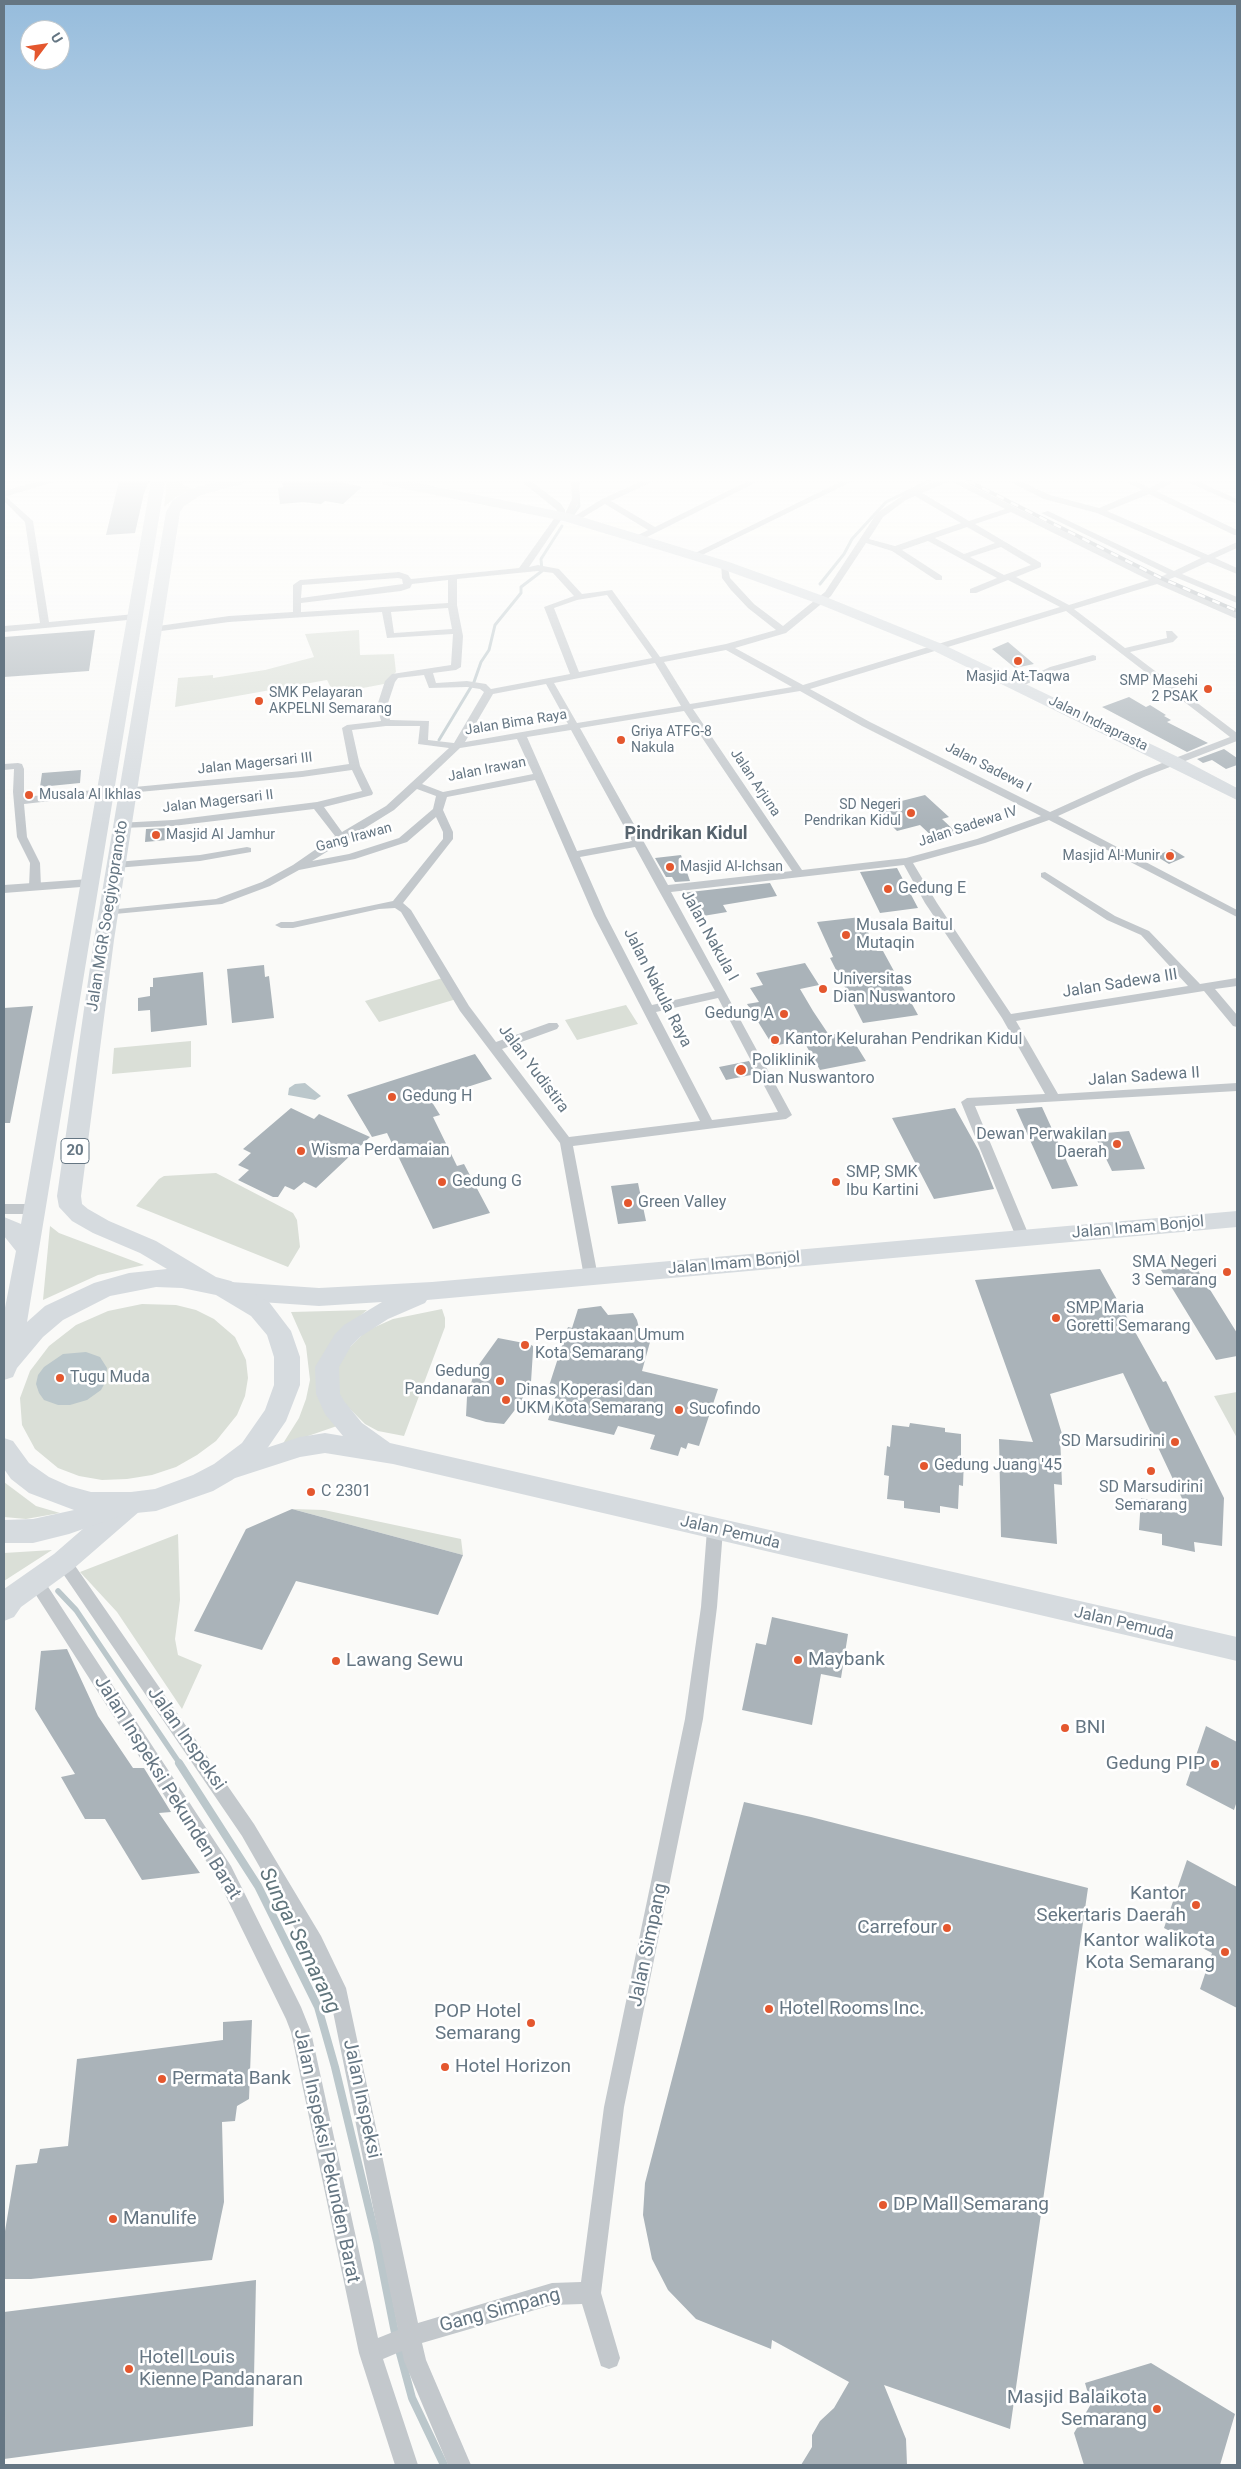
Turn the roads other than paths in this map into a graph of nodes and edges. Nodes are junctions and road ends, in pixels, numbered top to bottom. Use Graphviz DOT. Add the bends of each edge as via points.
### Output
graph roads {
  1 [pos="41,596"];
  2 [pos="139,596"];
  3 [pos="159,596"];
  4 [pos="297,596"];
  5 [pos="333,596"];
  6 [pos="452,596"];
  7 [pos="586,596"];
  8 [pos="613,596"];
  9 [pos="742,596"];
  10 [pos="811,596"];
  11 [pos="824,596"];
  12 [pos="1044,596"];
  13 [pos="1103,596"];
  14 [pos="1194,596"];
  15 [pos="580,597"];
  16 [pos="821,600"];
  17 [pos="297,601"];
  18 [pos="452,605"];
  19 [pos="1066,607"];
  20 [pos="386,609"];
  21 [pos="297,615"];
  22 [pos="1237,616"];
  23 [pos="135,617"];
  24 [pos="45,624"];
  25 [pos="4,629"];
  26 [pos="154,629"];
  27 [pos="457,631"];
  28 [pos="783,631"];
  29 [pos="1169,633"];
  30 [pos="727,647"];
  31 [pos="937,647"];
  32 [pos="1122,652"];
  33 [pos="1093,658"];
  34 [pos="658,660"];
  35 [pos="428,671"];
  36 [pos="575,674"];
  37 [pos="548,680"];
  38 [pos="1017,685"];
  39 [pos="803,688"];
  40 [pos="489,692"];
  41 [pos="688,709"];
  42 [pos="386,722"];
  43 [pos="575,728"];
  44 [pos="521,736"];
  45 [pos="1237,736"];
  46 [pos="457,746"];
  47 [pos="1174,762"];
  48 [pos="354,766"];
  49 [pos="4,767"];
  50 [pos="538,776"];
  51 [pos="416,785"];
  52 [pos="128,790"];
  53 [pos="104,792"];
  54 [pos="442,794"];
  55 [pos="1237,795"];
  56 [pos="19,801"];
  57 [pos="317,805"];
  58 [pos="438,810"];
  59 [pos="1050,816"];
  60 [pos="122,825"];
  61 [pos="340,837"];
  62 [pos="639,843"];
  63 [pos="247,850"];
  64 [pos="574,855"];
  65 [pos="907,861"];
  66 [pos="116,865"];
  67 [pos="297,867"];
  68 [pos="798,873"];
  69 [pos="1045,875"];
  70 [pos="89,882"];
  71 [pos="35,887"];
  72 [pos="4,889"];
  73 [pos="664,889"];
  74 [pos="398,904"];
  75 [pos="108,913"];
  76 [pos="1237,914"];
  77 [pos="281,925"];
  78 [pos="1237,982"];
  79 [pos="1202,987"];
  80 [pos="722,993"];
  81 [pos="649,1010"];
  82 [pos="1008,1018"];
  83 [pos="1237,1023"];
  84 [pos="553,1026"];
  85 [pos="494,1047"];
  86 [pos="1237,1087"];
  87 [pos="1054,1098"];
  88 [pos="707,1123"];
  89 [pos="566,1142"];
  90 [pos="4,1209"];
  91 [pos="34,1209"];
  92 [pos="1237,1219"];
  93 [pos="4,1226"];
  94 [pos="1023,1238"];
  95 [pos="28,1250"];
  96 [pos="591,1276"];
  97 [pos="22,1280"];
  98 [pos="219,1287"];
  99 [pos="432,1291"];
  100 [pos="4,1328"];
  101 [pos="4,1370"];
  102 [pos="4,1449"];
  103 [pos="393,1454"];
  104 [pos="223,1472"];
  105 [pos="131,1503"];
  106 [pos="715,1530"];
  107 [pos="4,1531"];
  108 [pos="63,1562"];
  109 [pos="35,1581"];
  110 [pos="4,1609"];
  111 [pos="1237,1649"];
  112 [pos="590,2293"];
  113 [pos="406,2338"];
  114 [pos="373,2351"];
  115 [pos="608,2358"];
  116 [pos="406,2465"];
  117 [pos="460,2465"];
  1 -- 24 [label="street"];
  2 -- 23 [label="highway, Jalan MGR Soegiyopranoto / 20"];
  3 -- 26 [label="highway, Jalan MGR Soegiyopranoto / 20"];
  4 -- 17 [label="street"];
  5 -- 17 [label="street"];
  6 -- 18 [label="street"];
  7 -- 15 [label="street, Jalan Arjuna"];
  8 -- 34 [label="street, Jalan Arjuna"];
  9 -- 28 [label="street"];
  10 -- 16 [label="main road, Jalan Indraprasta"];
  11 -- 16 [label="street"];
  12 -- 19 [label="street"];
  13 -- 19 [label="street, Jalan Bima Raya"];
  14 -- 22 [label="street"];
  15 -- 36 [label="street" via="549,607"];
  16 -- 28 [label="street"];
  16 -- 31 [label="main road, Jalan Indraprasta"];
  17 -- 21 [label="street"];
  18 -- 20 [label="street"];
  18 -- 27 [label="street"];
  19 -- 31 [label="street, Jalan Bima Raya"];
  19 -- 32 [label="street"];
  20 -- 21 [label="street"];
  20 -- 27 [label="street" via="390,636"];
  21 -- 26 [label="street" via="229,618"];
  23 -- 24 [label="street"];
  23 -- 53 [label="highway, Jalan MGR Soegiyopranoto / 20"];
  24 -- 25 [label="street"];
  26 -- 52 [label="highway, Jalan MGR Soegiyopranoto / 20"];
  27 -- 35 [label="street" via="456,668"];
  28 -- 30 [label="street"];
  29 -- 32 [label="street" via="1173,637 1170,640"];
  30 -- 34 [label="street"];
  30 -- 39 [label="street, Jalan Sadewa I"];
  31 -- 38 [label="main road, Jalan Indraprasta"];
  31 -- 39 [label="street, Jalan Bima Raya"];
  32 -- 45 [label="street"];
  33 -- 38 [label="street" via="1053,669"];
  34 -- 36 [label="street"];
  34 -- 41 [label="street, Jalan Arjuna"];
  35 -- 40 [label="street" via="432,686 470,684 483,686"];
  35 -- 42 [label="street" via="398,675 390,681 382,706"];
  36 -- 37 [label="street"];
  37 -- 40 [label="street"];
  37 -- 43 [label="street, Jalan Nakula I"];
  38 -- 47 [label="main road, Jalan Indraprasta"];
  39 -- 41 [label="street, Jalan Bima Raya"];
  39 -- 59 [label="street, Jalan Sadewa I" via="866,724"];
  40 -- 46 [label="street"];
  41 -- 43 [label="street, Jalan Bima Raya"];
  41 -- 68 [label="street, Jalan Arjuna"];
  42 -- 46 [label="street" via="426,723 422,742"];
  42 -- 48 [label="street" via="347,728"];
  43 -- 44 [label="street, Jalan Bima Raya"];
  43 -- 62 [label="street, Jalan Nakula I"];
  44 -- 46 [label="street, Jalan Bima Raya"];
  44 -- 50 [label="street, Jalan Nakula Raya"];
  45 -- 47 [label="street, Jalan Sadewa IV"];
  46 -- 51 [label="street, Jalan Bima Raya"];
  47 -- 55 [label="main road, Jalan Indraprasta"];
  47 -- 59 [label="street, Jalan Sadewa IV"];
  48 -- 52 [label="street, Jalan Magersari III"];
  48 -- 57 [label="street, Jalan Magersari II" via="368,793"];
  49 -- 56 [label="street" via="18,766"];
  50 -- 54 [label="street, Jalan Irawan"];
  50 -- 64 [label="street, Jalan Nakula Raya"];
  51 -- 54 [label="street, Jalan Irawan"];
  51 -- 61 [label="street, Jalan Bima Raya" via="390,808"];
  52 -- 60 [label="highway, Jalan MGR Soegiyopranoto / 20"];
  53 -- 56 [label="street"];
  53 -- 70 [label="highway, Jalan MGR Soegiyopranoto / 20"];
  54 -- 58 [label="street, Jalan Irawan"];
  56 -- 71 [label="street" via="22,837 34,863"];
  57 -- 60 [label="street, Jalan Magersari II" via="172,823"];
  57 -- 61 [label="street"];
  58 -- 67 [label="street, Gang Irawan" via="403,840 350,857"];
  58 -- 74 [label="street" via="449,835"];
  59 -- 65 [label="street, Jalan Sadewa IV" via="964,846"];
  59 -- 76 [label="street, Jalan Sadewa I"];
  60 -- 66 [label="highway, Jalan MGR Soegiyopranoto / 20"];
  61 -- 67 [label="street, Jalan Bima Raya"];
  62 -- 64 [label="street"];
  62 -- 73 [label="street, Jalan Nakula I"];
  63 -- 66 [label="street" via="200,858"];
  64 -- 81 [label="street, Jalan Nakula Raya" via="600,916"];
  65 -- 68 [label="street, Jalan Sadewa IV"];
  65 -- 82 [label="street" via="931,903"];
  66 -- 75 [label="highway, Jalan MGR Soegiyopranoto / 20"];
  67 -- 75 [label="street, Jalan Bima Raya" via="266,884 218,902"];
  68 -- 73 [label="street, Jalan Sadewa IV"];
  69 -- 79 [label="street" via="1111,918 1144,933"];
  70 -- 71 [label="street"];
  70 -- 91 [label="highway, Jalan MGR Soegiyopranoto / 20"];
  71 -- 72 [label="street"];
  73 -- 80 [label="street, Jalan Nakula I"];
  74 -- 77 [label="street"];
  74 -- 85 [label="street, Jalan Yudistira" via="405,910 464,1008"];
  75 -- 98 [label="highway, Jalan MGR Soegiyopranoto / 20" via="69,1196 71,1207 101,1227 148,1247"];
  78 -- 79 [label="street, Jalan Sadewa III"];
  79 -- 82 [label="street, Jalan Sadewa III"];
  79 -- 83 [label="street"];
  80 -- 81 [label="street"];
  80 -- 88 [label="street, Jalan Nakula I" via="786,1115"];
  81 -- 88 [label="street, Jalan Nakula Raya"];
  82 -- 87 [label="street"];
  84 -- 85 [label="street"];
  85 -- 89 [label="street, Jalan Yudistira"];
  86 -- 87 [label="street, Jalan Sadewa II"];
  87 -- 94 [label="street, Jalan Sadewa II" via="967,1102"];
  88 -- 89 [label="street"];
  89 -- 96 [label="street, Jalan Yudistira"];
  90 -- 91 [label="street"];
  91 -- 95 [label="highway, 20"];
  92 -- 94 [label="main road, Jalan Imam Bonjol"];
  93 -- 95 [label="highway" via="13,1231"];
  94 -- 96 [label="main road, Jalan Imam Bonjol"];
  95 -- 97 [label="highway, 20"];
  96 -- 99 [label="main road, Jalan Imam Bonjol"];
  97 -- 100 [label="highway"];
  97 -- 101 [label="highway, 20"];
  98 -- 99 [label="main road, Jalan Imam Bonjol" via="319,1297"];
  98 -- 101 [label="highway, 20" via="156,1278 129,1282 86,1296 54,1313 34,1330"];
  98 -- 104 [label="highway, 20" via="260,1309 278,1331 287,1357 287,1385 277,1414 251,1451"];
  99 -- 103 [label="main road" via="380,1313 352,1331 327,1368 328,1394 342,1419 363,1439"];
  102 -- 105 [label="highway, 20" via="20,1470 39,1485 64,1496 91,1503"];
  103 -- 104 [label="main road, Jalan Pemuda" via="325,1443 300,1447"];
  103 -- 106 [label="main road, Jalan Pemuda"];
  104 -- 105 [label="highway, 20" via="182,1492"];
  105 -- 107 [label="highway, 20" via="33,1531"];
  105 -- 108 [label="main road"];
  106 -- 111 [label="main road, Jalan Pemuda"];
  106 -- 112 [label="street, Jalan Simpang" via="709,1607 694,1719 614,2107"];
  108 -- 109 [label="main road"];
  108 -- 113 [label="street, Jalan Inspeksi" via="248,1830 314,1944 339,1996"];
  109 -- 110 [label="main road"];
  109 -- 114 [label="street, Jalan Inspeksi Pekunden Barat" via="224,1872 294,2014 301,2032"];
  112 -- 113 [label="street, Gang Simpang" via="552,2294"];
  112 -- 115 [label="street, Jalan Simpang"];
  113 -- 114 [label="street"];
  113 -- 117 [label="street, Jalan Inspeksi"];
  114 -- 116 [label="street, Jalan Inspeksi Pekunden Barat"];
}
